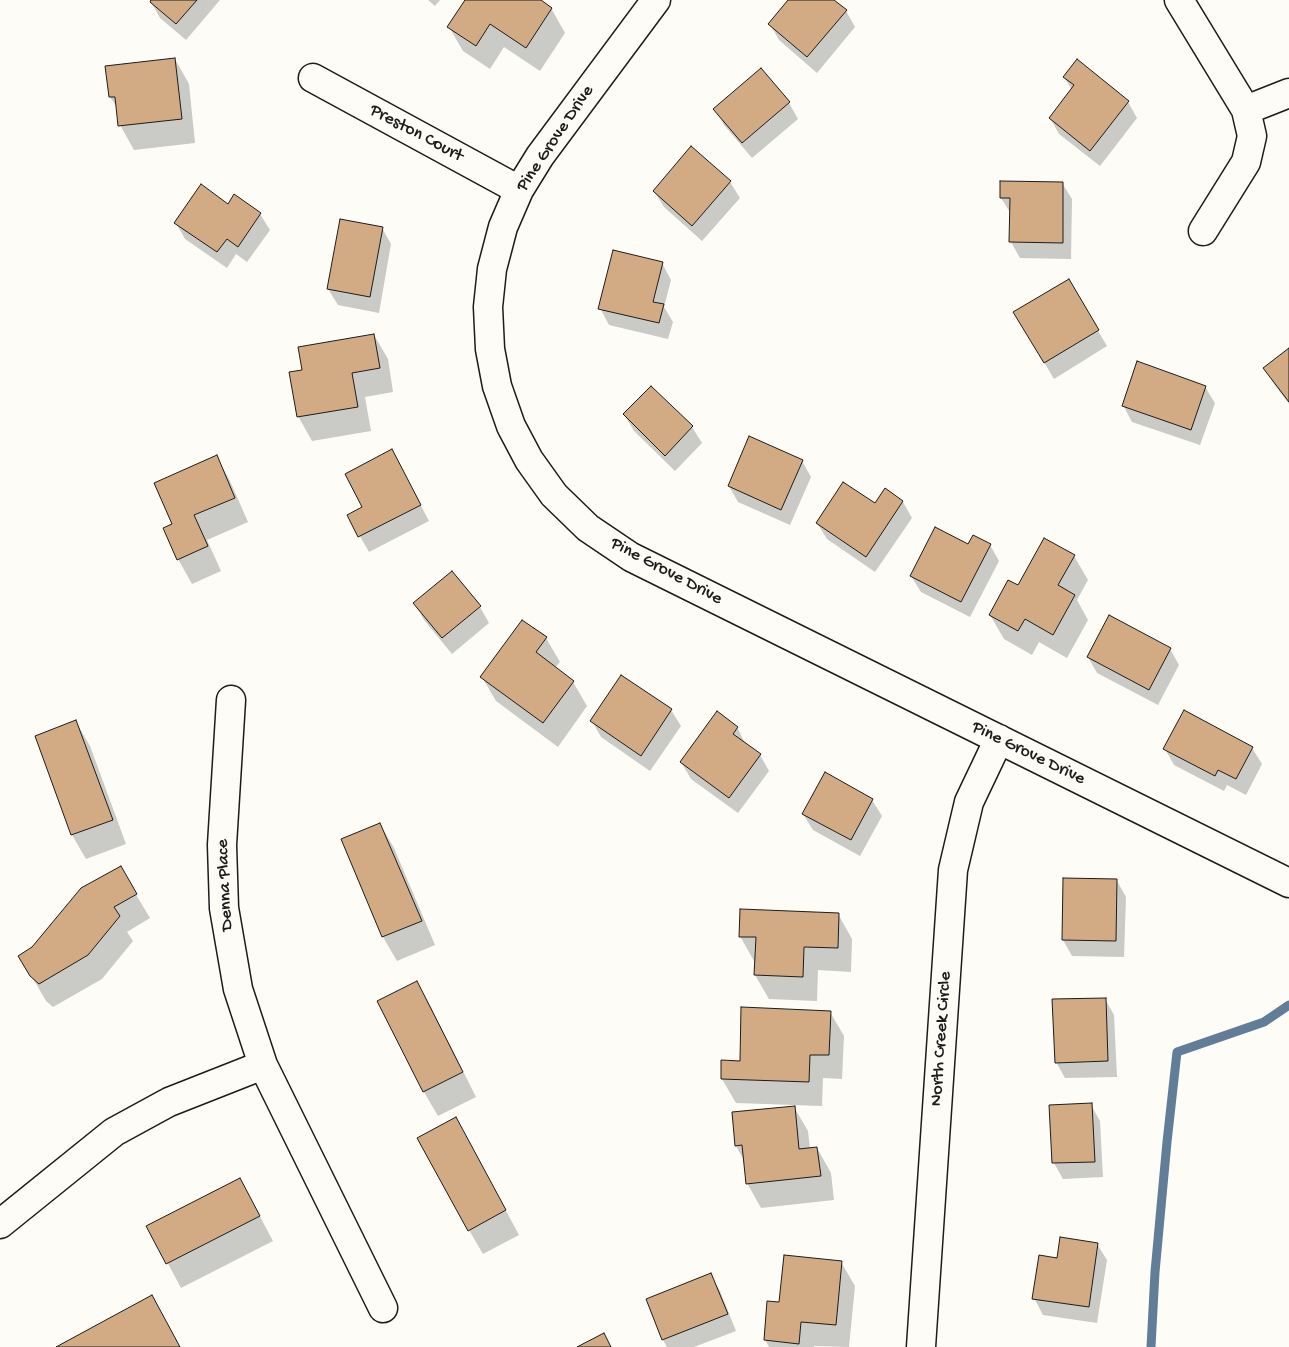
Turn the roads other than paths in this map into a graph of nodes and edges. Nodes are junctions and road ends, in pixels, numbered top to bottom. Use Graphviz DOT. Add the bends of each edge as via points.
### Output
graph roads {
  1 [pos="656,0"];
  2 [pos="1179,0"];
  3 [pos="313,78"];
  4 [pos="1289,93"];
  5 [pos="1246,110"];
  6 [pos="519,190"];
  7 [pos="1203,231"];
  8 [pos="231,700"];
  9 [pos="999,739"];
  10 [pos="1289,883"];
  11 [pos="263,1065"];
  12 [pos="0,1224"];
  13 [pos="383,1308"];
  14 [pos="921,1347"];
  1 -- 6 [label="street, Pine Grove Drive" via="540,156"];
  2 -- 5 [label="street"];
  3 -- 6 [label="street, Preston Court"];
  4 -- 5 [label="street"];
  5 -- 7 [label="street" via="1252,136 1246,162"];
  6 -- 9 [label="street, Pine Grove Drive" via="503,228 492,268 488,307 490,349 497,386 511,426 529,460 554,495 588,528 631,557"];
  8 -- 11 [label="street, Denna Place" via="222,845 224,908 238,989"];
  9 -- 10 [label="street, Pine Grove Drive"];
  9 -- 14 [label="street, North Creek Circle" via="969,802 954,870"];
  11 -- 12 [label="street" via="169,1102 114,1132"];
  11 -- 13 [label="street, Denna Place"];
}
